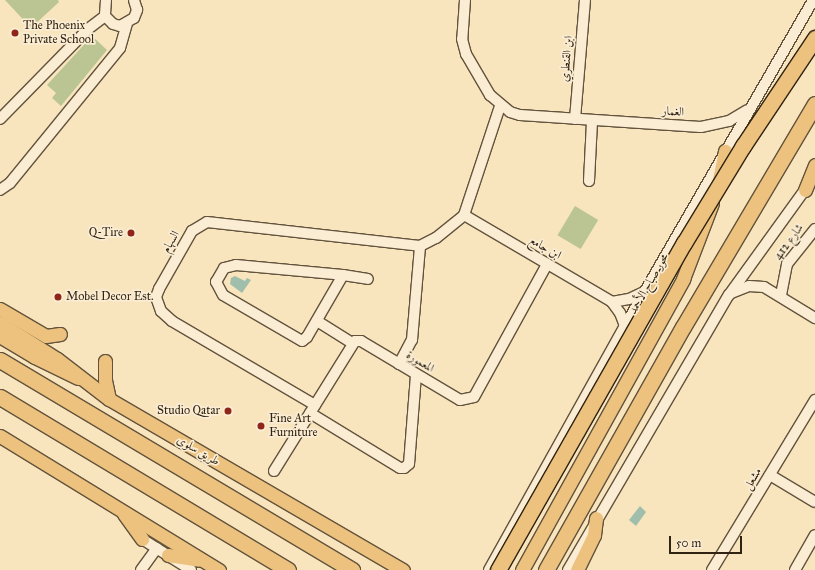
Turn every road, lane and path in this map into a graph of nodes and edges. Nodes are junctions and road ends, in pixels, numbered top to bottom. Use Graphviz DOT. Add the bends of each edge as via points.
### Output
graph roads {
  1 [pos="106,0"];
  2 [pos="134,0"];
  3 [pos="465,0"];
  4 [pos="585,0"];
  5 [pos="813,0"];
  6 [pos="105,16"];
  7 [pos="127,24"];
  8 [pos="815,38"];
  9 [pos="815,104"];
  10 [pos="500,106"];
  11 [pos="749,109"];
  12 [pos="0,119"];
  13 [pos="575,119"];
  14 [pos="592,121"];
  15 [pos="725,151"];
  16 [pos="815,165"];
  17 [pos="815,176"];
  18 [pos="589,181"];
  19 [pos="0,190"];
  20 [pos="805,190"];
  21 [pos="464,215"];
  22 [pos="815,229"];
  23 [pos="420,246"];
  24 [pos="547,264"];
  25 [pos="343,276"];
  26 [pos="368,279"];
  27 [pos="645,291"];
  28 [pos="729,294"];
  29 [pos="781,295"];
  30 [pos="612,302"];
  31 [pos="0,310"];
  32 [pos="815,318"];
  33 [pos="0,323"];
  34 [pos="315,323"];
  35 [pos="624,326"];
  36 [pos="60,334"];
  37 [pos="0,335"];
  38 [pos="351,346"];
  39 [pos="0,360"];
  40 [pos="105,361"];
  41 [pos="399,364"];
  42 [pos="416,374"];
  43 [pos="78,377"];
  44 [pos="0,397"];
  45 [pos="109,399"];
  46 [pos="815,400"];
  47 [pos="312,409"];
  48 [pos="0,436"];
  49 [pos="274,471"];
  50 [pos="770,475"];
  51 [pos="815,502"];
  52 [pos="120,508"];
  53 [pos="596,518"];
  54 [pos="815,535"];
  55 [pos="142,539"];
  56 [pos="157,548"];
  57 [pos="168,556"];
  58 [pos="213,567"];
  59 [pos="141,570"];
  60 [pos="191,570"];
  61 [pos="288,570"];
  62 [pos="352,570"];
  63 [pos="401,570"];
  64 [pos="489,570"];
  65 [pos="498,570"];
  66 [pos="522,570"];
  67 [pos="546,570"];
  68 [pos="568,570"];
  69 [pos="577,570"];
  70 [pos="712,570"];
  71 [pos="795,570"];
  1 -- 6 [label="street"];
  2 -- 7 [label="street" via="136,14"];
  3 -- 10 [label="street, الغمار" via="462,38 465,50 490,95"];
  4 -- 13 [label="street, ابن القنطري"];
  5 -- 11 [label="street, محور صباح الأحمد"];
  6 -- 7 [label="street" via="116,25"];
  6 -- 12 [label="street" via="88,29"];
  7 -- 19 [label="street" via="120,48 10,183"];
  8 -- 65 [label="highway, محور صباح الأحمد, bridge" via="743,146 684,243"];
  9 -- 67 [label="highway" via="683,327"];
  10 -- 13 [label="street, الغمار" via="520,115"];
  10 -- 21 [label="street"];
  11 -- 14 [label="street, الغمار" via="729,121 700,127"];
  11 -- 15 [label="street, محور صباح الأحمد"];
  13 -- 14 [label="street, الغمار"];
  14 -- 18 [label="street"];
  15 -- 27 [label="street, محور صباح الأحمد"];
  15 -- 66 [label="main road" via="708,216 683,279"];
  16 -- 20 [label="main road"];
  17 -- 20 [label="street"];
  20 -- 28 [label="street"];
  21 -- 23 [label="street" via="436,238"];
  21 -- 24 [label="street, ابن جامع"];
  22 -- 29 [label="street, شارع 412" via="787,264"];
  23 -- 41 [label="street" via="412,340"];
  23 -- 47 [label="street, السهام" via="207,222 192,231 159,289 156,297 161,311 172,321"];
  24 -- 30 [label="street, ابن جامع"];
  24 -- 42 [label="street, المعمورة" via="474,397 460,400"];
  25 -- 26 [label="street"];
  25 -- 34 [label="street"];
  25 -- 34 [label="street" via="236,265 224,268 220,272 216,286 223,294 297,340 304,340"];
  27 -- 30 [label="street" via="630,299"];
  27 -- 35 [label="street, محور صباح الأحمد"];
  28 -- 29 [label="street" via="742,287 756,286"];
  28 -- 53 [label="street"];
  29 -- 32 [label="street"];
  30 -- 35 [label="street, ابن جامع" via="620,313"];
  31 -- 36 [label="main road" via="46,336"];
  33 -- 43 [label="main road, طريق سلوى" via="57,359"];
  34 -- 38 [label="street"];
  35 -- 64 [label="street, محور صباح الأحمد"];
  37 -- 43 [label="highway"];
  38 -- 41 [label="street, المعمورة" via="361,341"];
  38 -- 47 [label="street"];
  39 -- 62 [label="highway, طريق سلوى"];
  40 -- 45 [label="main road"];
  41 -- 42 [label="street, المعمورة"];
  42 -- 47 [label="street, السهام" via="408,464 404,468 400,468"];
  43 -- 45 [label="main road, طريق سلوى"];
  44 -- 61 [label="highway"];
  45 -- 63 [label="main road, طريق سلوى"];
  46 -- 50 [label="street, مشعل"];
  47 -- 49 [label="street"];
  48 -- 52 [label="main road"];
  50 -- 51 [label="street"];
  50 -- 70 [label="street, مشعل"];
  52 -- 55 [label="main road"];
  52 -- 58 [label="main road"];
  53 -- 68 [label="street"];
  53 -- 69 [label="main road" via="594,535"];
  54 -- 71 [label="street"];
  55 -- 56 [label="street"];
  56 -- 57 [label="street"];
  56 -- 59 [label="street"];
  57 -- 58 [label="main road"];
  57 -- 60 [label="street"];
}
